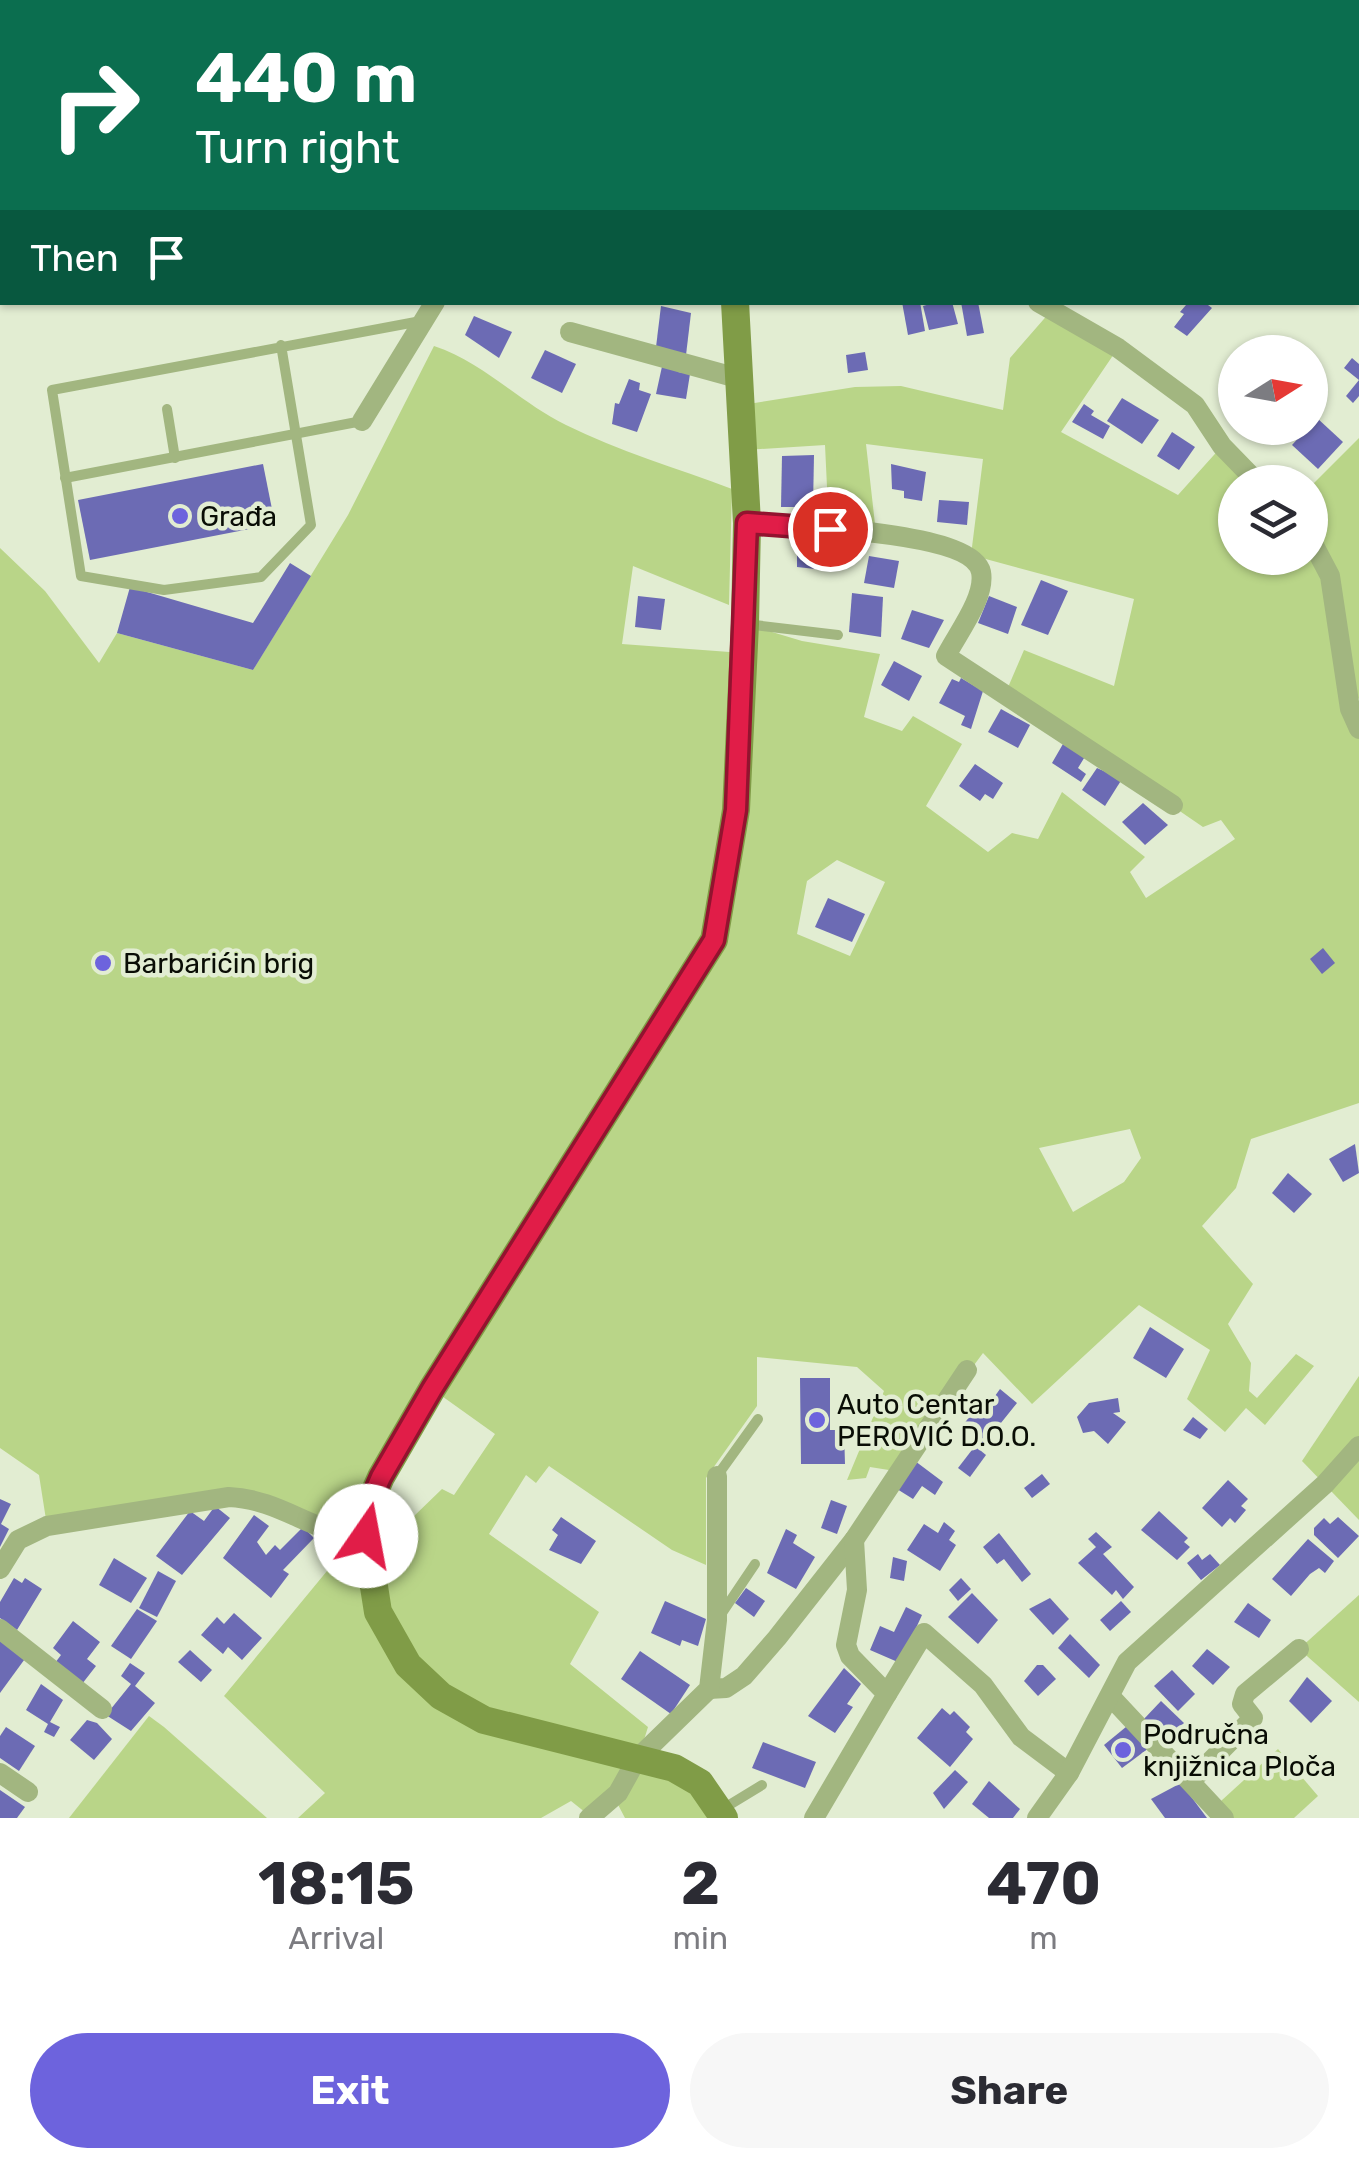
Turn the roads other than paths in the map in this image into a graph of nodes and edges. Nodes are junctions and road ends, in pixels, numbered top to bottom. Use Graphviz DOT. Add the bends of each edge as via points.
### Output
graph roads {
  1 [pos="735,305"];
  2 [pos="1043,305"];
  3 [pos="430,312"];
  4 [pos="570,332"];
  5 [pos="280,345"];
  6 [pos="741,379"];
  7 [pos="167,409"];
  8 [pos="362,421"];
  9 [pos="294,435"];
  10 [pos="175,458"];
  11 [pos="1240,465"];
  12 [pos="65,478"];
  13 [pos="747,523"];
  14 [pos="1328,572"];
  15 [pos="745,624"];
  16 [pos="838,635"];
  17 [pos="1359,729"];
  18 [pos="1173,805"];
  19 [pos="966,1370"];
  20 [pos="758,1420"];
  21 [pos="1359,1446"];
  22 [pos="717,1476"];
  23 [pos="366,1536"];
  24 [pos="854,1540"];
  25 [pos="755,1564"];
  26 [pos="0,1569"];
  27 [pos="716,1620"];
  28 [pos="0,1629"];
  29 [pos="1300,1648"];
  30 [pos="708,1689"];
  31 [pos="887,1694"];
  32 [pos="1110,1696"];
  33 [pos="102,1709"];
  34 [pos="638,1759"];
  35 [pos="0,1773"];
  36 [pos="1068,1773"];
  37 [pos="1192,1780"];
  38 [pos="762,1784"];
  39 [pos="28,1792"];
  40 [pos="722,1814"];
  41 [pos="589,1818"];
  42 [pos="814,1818"];
  43 [pos="1037,1818"];
  44 [pos="1224,1818"];
  1 -- 6 [label="main road"];
  2 -- 11 [label="street" via="1118,348 1195,406"];
  3 -- 5 [label="lane"];
  3 -- 8 [label="street"];
  4 -- 6 [label="street"];
  5 -- 9 [label="lane"];
  5 -- 12 [label="lane" via="52,390"];
  6 -- 13 [label="main road"];
  7 -- 10 [label="lane"];
  8 -- 9 [label="lane"];
  9 -- 10 [label="lane"];
  9 -- 12 [label="lane" via="311,525 261,577 164,590 82,576"];
  10 -- 12 [label="lane"];
  13 -- 15 [label="main road"];
  13 -- 18 [label="street" via="876,533 971,555 981,569 981,587 946,656"];
  14 -- 17 [label="street"];
  15 -- 16 [label="lane"];
  15 -- 23 [label="main road" via="736,810 714,940 424,1403 367,1509"];
  19 -- 24 [label="street"];
  20 -- 22 [label="lane"];
  21 -- 32 [label="street" via="1127,1662"];
  22 -- 27 [label="street"];
  23 -- 26 [label="street" via="340,1537 259,1498 229,1497 47,1526 18,1540"];
  23 -- 34 [label="main road" via="378,1612 408,1665 441,1696 484,1720"];
  24 -- 30 [label="street" via="744,1676 726,1688"];
  24 -- 31 [label="street" via="856,1590 846,1645"];
  25 -- 27 [label="lane"];
  27 -- 30 [label="street"];
  28 -- 33 [label="street"];
  29 -- 37 [label="street" via="1246,1694 1242,1704 1253,1718"];
  30 -- 34 [label="street"];
  31 -- 36 [label="street" via="924,1634 983,1685 1021,1737"];
  31 -- 42 [label="street"];
  32 -- 36 [label="street"];
  32 -- 37 [label="street"];
  34 -- 40 [label="main road" via="700,1783"];
  34 -- 41 [label="street" via="618,1793"];
  35 -- 39 [label="street"];
  36 -- 43 [label="street"];
  37 -- 44 [label="street"];
  38 -- 40 [label="lane"];
}
